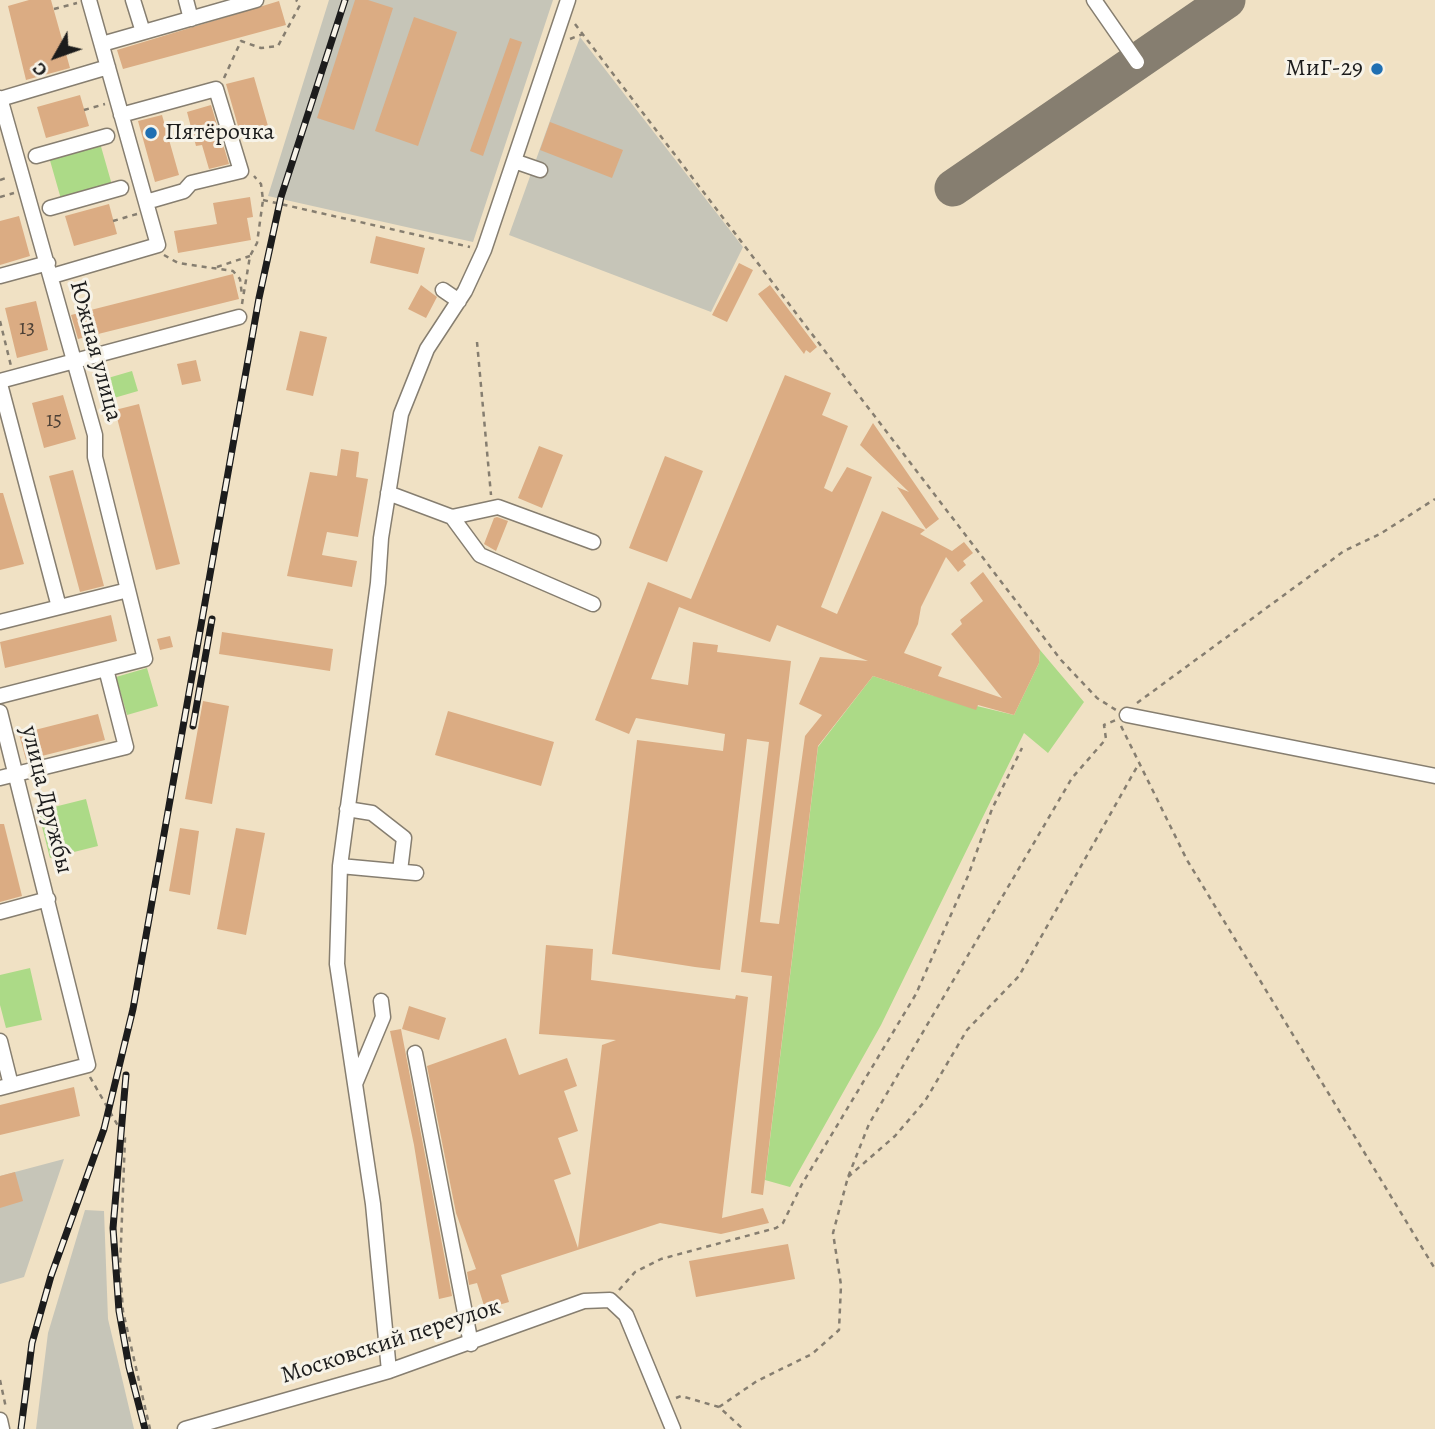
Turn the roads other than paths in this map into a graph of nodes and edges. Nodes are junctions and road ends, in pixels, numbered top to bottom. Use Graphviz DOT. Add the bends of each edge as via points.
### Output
graph roads {
  1 [pos="88,0"];
  2 [pos="133,0"];
  3 [pos="186,0"];
  4 [pos="256,0"];
  5 [pos="568,0"];
  6 [pos="1094,0"];
  7 [pos="191,19"];
  8 [pos="142,32"];
  9 [pos="102,44"];
  10 [pos="1137,62"];
  11 [pos="108,67"];
  12 [pos="0,98"];
  13 [pos="119,108"];
  14 [pos="107,136"];
  15 [pos="36,156"];
  16 [pos="514,161"];
  17 [pos="540,170"];
  18 [pos="121,188"];
  19 [pos="147,206"];
  20 [pos="50,208"];
  21 [pos="50,269"];
  22 [pos="0,276"];
  23 [pos="443,290"];
  24 [pos="459,301"];
  25 [pos="239,317"];
  26 [pos="75,361"];
  27 [pos="0,382"];
  28 [pos="4,414"];
  29 [pos="388,493"];
  30 [pos="452,517"];
  31 [pos="593,542"];
  32 [pos="128,590"];
  33 [pos="593,604"];
  34 [pos="59,607"];
  35 [pos="0,622"];
  36 [pos="106,669"];
  37 [pos="0,696"];
  38 [pos="0,712"];
  39 [pos="1127,715"];
  40 [pos="16,774"];
  41 [pos="1435,776"];
  42 [pos="0,778"];
  43 [pos="347,809"];
  44 [pos="340,866"];
  45 [pos="400,872"];
  46 [pos="416,873"];
  47 [pos="48,899"];
  48 [pos="0,912"];
  49 [pos="381,1001"];
  50 [pos="0,1041"];
  51 [pos="415,1053"];
  52 [pos="354,1086"];
  53 [pos="6,1087"];
  54 [pos="471,1344"];
  55 [pos="389,1371"];
  56 [pos="185,1429"];
  57 [pos="673,1429"];
  1 -- 9 [label="street"];
  2 -- 8 [label="street"];
  3 -- 7 [label="street"];
  4 -- 7 [label="street"];
  5 -- 16 [label="street"];
  6 -- 10 [label="street"];
  7 -- 8 [label="street"];
  8 -- 9 [label="street"];
  9 -- 11 [label="street"];
  11 -- 12 [label="street"];
  11 -- 13 [label="street"];
  12 -- 21 [label="street, Южная улица"];
  13 -- 19 [label="street"];
  13 -- 19 [label="street" via="216,89 241,171 191,183 184,191"];
  14 -- 15 [label="street"];
  16 -- 17 [label="street"];
  16 -- 24 [label="street" via="484,250"];
  18 -- 20 [label="street"];
  19 -- 21 [label="street" via="158,245"];
  21 -- 22 [label="street"];
  21 -- 26 [label="street, Южная улица"];
  23 -- 24 [label="street"];
  24 -- 29 [label="street" via="428,349 401,414"];
  25 -- 26 [label="street"];
  26 -- 27 [label="street"];
  26 -- 32 [label="street, Южная улица"];
  27 -- 28 [label="street"];
  28 -- 34 [label="street"];
  29 -- 30 [label="street"];
  29 -- 43 [label="street" via="381,538 383,584"];
  30 -- 31 [label="street" via="498,507"];
  30 -- 33 [label="street" via="480,555"];
  32 -- 34 [label="street"];
  32 -- 36 [label="street, Южная улица" via="145,659"];
  34 -- 35 [label="street"];
  36 -- 37 [label="street"];
  36 -- 40 [label="street" via="126,747"];
  38 -- 40 [label="street, улица Дружбы"];
  39 -- 41 [label="street"];
  40 -- 42 [label="street"];
  40 -- 47 [label="street, улица Дружбы"];
  43 -- 44 [label="street"];
  43 -- 45 [label="street" via="372,813 404,838"];
  44 -- 45 [label="street"];
  44 -- 52 [label="street" via="337,964"];
  45 -- 46 [label="street"];
  47 -- 48 [label="street"];
  47 -- 53 [label="street, улица Дружбы" via="88,1065"];
  49 -- 52 [label="street" via="383,1017"];
  50 -- 53 [label="street"];
  51 -- 54 [label="street"];
  52 -- 55 [label="street" via="373,1204"];
  54 -- 55 [label="street, Московский переулок"];
  54 -- 57 [label="street, Московский переулок" via="584,1301 610,1300 626,1315"];
  55 -- 56 [label="street, Московский переулок"];
}
